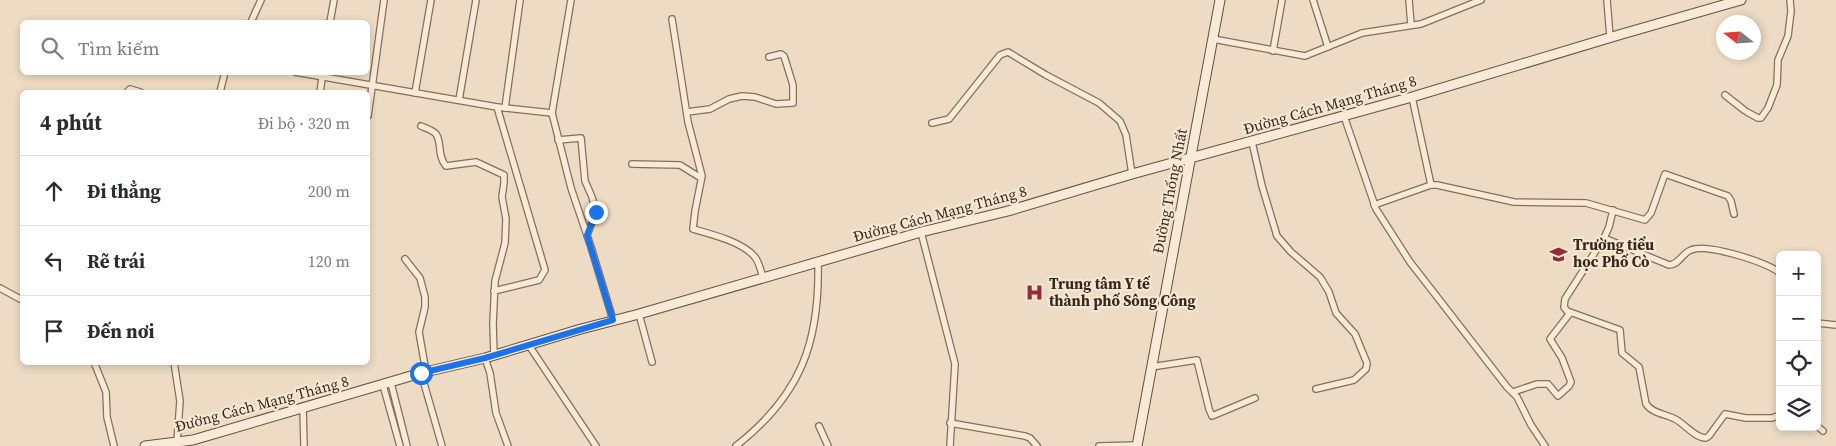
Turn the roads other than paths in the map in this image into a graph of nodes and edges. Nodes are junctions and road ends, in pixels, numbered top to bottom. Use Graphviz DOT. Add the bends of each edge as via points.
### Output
graph roads {
  1 [pos="261,0"];
  2 [pos="334,0"];
  3 [pos="384,0"];
  4 [pos="431,0"];
  5 [pos="476,0"];
  6 [pos="520,0"];
  7 [pos="571,0"];
  8 [pos="1220,0"];
  9 [pos="1282,0"];
  10 [pos="1313,0"];
  11 [pos="1410,0"];
  12 [pos="1481,0"];
  13 [pos="1607,0"];
  14 [pos="1741,0"];
  15 [pos="1790,0"];
  16 [pos="672,19"];
  17 [pos="252,20"];
  18 [pos="330,20"];
  19 [pos="1411,25"];
  20 [pos="1610,37"];
  21 [pos="1213,39"];
  22 [pos="1328,47"];
  23 [pos="1273,50"];
  24 [pos="769,57"];
  25 [pos="224,75"];
  26 [pos="322,75"];
  27 [pos="373,86"];
  28 [pos="220,90"];
  29 [pos="320,90"];
  30 [pos="415,93"];
  31 [pos="1725,95"];
  32 [pos="1412,97"];
  33 [pos="459,100"];
  34 [pos="370,104"];
  35 [pos="497,107"];
  36 [pos="505,108"];
  37 [pos="687,112"];
  38 [pos="552,113"];
  39 [pos="1344,116"];
  40 [pos="932,124"];
  41 [pos="421,126"];
  42 [pos="558,140"];
  43 [pos="1252,142"];
  44 [pos="1191,158"];
  45 [pos="632,164"];
  46 [pos="1132,174"];
  47 [pos="701,178"];
  48 [pos="1432,185"];
  49 [pos="1374,205"];
  50 [pos="1613,210"];
  51 [pos="1734,214"];
  52 [pos="921,232"];
  53 [pos="587,235"];
  54 [pos="1604,238"];
  55 [pos="405,259"];
  56 [pos="818,262"];
  57 [pos="1776,271"];
  58 [pos="763,278"];
  59 [pos="0,288"];
  60 [pos="494,291"];
  61 [pos="20,299"];
  62 [pos="1570,313"];
  63 [pos="639,314"];
  64 [pos="613,320"];
  65 [pos="1821,323"];
  66 [pos="1836,324"];
  67 [pos="528,344"];
  68 [pos="494,355"];
  69 [pos="485,358"];
  70 [pos="652,362"];
  71 [pos="95,365"];
  72 [pos="174,365"];
  73 [pos="1151,367"];
  74 [pos="423,373"];
  75 [pos="387,384"];
  76 [pos="1316,388"];
  77 [pos="1512,392"];
  78 [pos="1256,398"];
  79 [pos="303,408"];
  80 [pos="1776,416"];
  81 [pos="950,423"];
  82 [pos="819,426"];
  83 [pos="177,442"];
  84 [pos="114,446"];
  85 [pos="145,446"];
  86 [pos="304,446"];
  87 [pos="400,446"];
  88 [pos="407,446"];
  89 [pos="442,446"];
  90 [pos="508,446"];
  91 [pos="596,446"];
  92 [pos="736,446"];
  93 [pos="828,446"];
  94 [pos="950,446"];
  95 [pos="1037,446"];
  96 [pos="1099,446"];
  97 [pos="1137,446"];
  98 [pos="1545,446"];
  1 -- 17 [label="street"];
  2 -- 18 [label="street"];
  3 -- 27 [label="street"];
  4 -- 30 [label="street"];
  5 -- 33 [label="street"];
  6 -- 36 [label="street"];
  7 -- 38 [label="street"];
  8 -- 21 [label="street, Đường Thống Nhất"];
  9 -- 23 [label="street"];
  10 -- 22 [label="street"];
  11 -- 19 [label="street"];
  12 -- 19 [label="street" via="1427,22"];
  13 -- 20 [label="street"];
  14 -- 20 [label="street, Đường Cách Mạng Tháng 8"];
  15 -- 31 [label="street" via="1788,36 1779,55 1777,86 1768,108 1758,118"];
  16 -- 37 [label="street"];
  19 -- 22 [label="street" via="1362,32"];
  20 -- 32 [label="street, Đường Cách Mạng Tháng 8"];
  21 -- 23 [label="street"];
  21 -- 44 [label="street, Đường Thống Nhất"];
  22 -- 23 [label="street" via="1305,56"];
  24 -- 37 [label="street" via="784,56 793,85 793,103 776,104 742,96 710,109"];
  25 -- 28 [label="street"];
  26 -- 27 [label="street"];
  26 -- 29 [label="street"];
  27 -- 30 [label="street"];
  27 -- 34 [label="street"];
  30 -- 33 [label="street"];
  32 -- 39 [label="street, Đường Cách Mạng Tháng 8"];
  32 -- 48 [label="street"];
  33 -- 35 [label="street"];
  35 -- 36 [label="street"];
  35 -- 60 [label="street" via="544,270 539,280"];
  36 -- 38 [label="street"];
  37 -- 47 [label="street"];
  38 -- 42 [label="street"];
  39 -- 43 [label="street, Đường Cách Mạng Tháng 8"];
  39 -- 49 [label="street"];
  40 -- 46 [label="street" via="949,119 1000,54 1008,52 1099,103 1120,121 1126,135"];
  41 -- 60 [label="street" via="437,135 446,166 476,162 504,175 505,243"];
  42 -- 53 [label="street"];
  42 -- 53 [label="street" via="581,138 585,182 596,212"];
  43 -- 44 [label="street, Đường Cách Mạng Tháng 8"];
  43 -- 76 [label="street" via="1277,236 1320,277 1336,313 1355,334 1367,363 1366,369 1354,380"];
  44 -- 46 [label="street, Đường Cách Mạng Tháng 8"];
  44 -- 73 [label="street, Đường Thống Nhất"];
  45 -- 47 [label="street" via="680,165"];
  46 -- 52 [label="street, Đường Cách Mạng Tháng 8" via="1008,211"];
  47 -- 58 [label="street" via="693,229 747,250 757,260"];
  48 -- 49 [label="street"];
  48 -- 50 [label="street" via="1507,201 1577,202"];
  49 -- 77 [label="street" via="1410,262"];
  50 -- 51 [label="street" via="1645,220 1651,213 1665,174 1728,196 1732,200"];
  50 -- 54 [label="street"];
  52 -- 56 [label="street, Đường Cách Mạng Tháng 8"];
  52 -- 81 [label="street" via="955,364"];
  53 -- 64 [label="street"];
  54 -- 57 [label="street" via="1670,265 1676,264 1687,251 1698,248 1732,253"];
  54 -- 62 [label="street" via="1566,299 1564,307"];
  55 -- 74 [label="street" via="420,278 425,297 419,332"];
  56 -- 58 [label="street, Đường Cách Mạng Tháng 8"];
  56 -- 92 [label="street" via="816,315 800,370 774,411"];
  58 -- 63 [label="street, Đường Cách Mạng Tháng 8"];
  59 -- 61 [label="street"];
  60 -- 68 [label="street"];
  62 -- 77 [label="street" via="1550,339 1562,358 1570,386 1558,396 1548,384"];
  62 -- 80 [label="street" via="1620,330 1622,353 1639,367 1649,408 1678,421 1701,438 1709,436 1725,414 1746,418"];
  63 -- 64 [label="street, Đường Cách Mạng Tháng 8"];
  63 -- 70 [label="street"];
  64 -- 67 [label="street, Đường Cách Mạng Tháng 8"];
  65 -- 66 [label="street"];
  67 -- 68 [label="street, Đường Cách Mạng Tháng 8"];
  67 -- 91 [label="street"];
  68 -- 69 [label="street, Đường Cách Mạng Tháng 8"];
  69 -- 74 [label="street, Đường Cách Mạng Tháng 8"];
  69 -- 90 [label="street" via="496,413"];
  71 -- 84 [label="street" via="106,392 107,417"];
  72 -- 83 [label="street" via="180,401"];
  73 -- 78 [label="street" via="1197,360 1212,416"];
  73 -- 97 [label="street, Đường Thống Nhất"];
  74 -- 75 [label="street, Đường Cách Mạng Tháng 8"];
  74 -- 89 [label="street"];
  75 -- 79 [label="street, Đường Cách Mạng Tháng 8"];
  75 -- 87 [label="street"];
  75 -- 88 [label="street"];
  77 -- 98 [label="street"];
  79 -- 83 [label="street, Đường Cách Mạng Tháng 8"];
  79 -- 86 [label="street"];
  81 -- 94 [label="street"];
  81 -- 95 [label="street" via="1025,436"];
  82 -- 93 [label="street"];
  83 -- 85 [label="street, Đường Cách Mạng Tháng 8"];
  96 -- 97 [label="street"];
}
